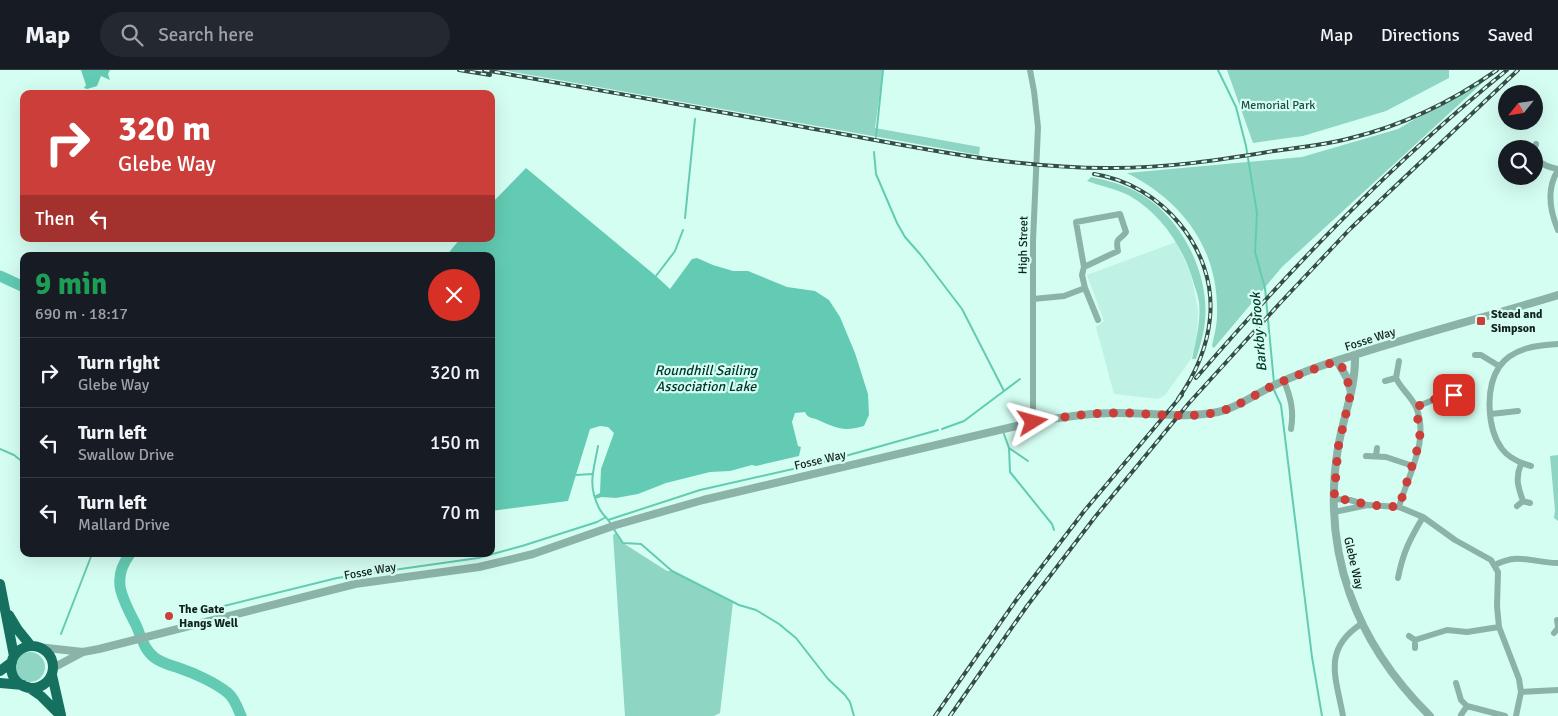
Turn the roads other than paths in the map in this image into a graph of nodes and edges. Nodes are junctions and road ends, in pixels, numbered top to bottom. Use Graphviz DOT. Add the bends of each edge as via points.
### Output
graph roads {
  1 [pos="1030,70"];
  2 [pos="1543,164"];
  3 [pos="1558,170"];
  4 [pos="1557,226"];
  5 [pos="1084,267"];
  6 [pos="1085,288"];
  7 [pos="1558,295"];
  8 [pos="1034,299"];
  9 [pos="1098,320"];
  10 [pos="1558,344"];
  11 [pos="1475,355"];
  12 [pos="1355,356"];
  13 [pos="1337,361"];
  14 [pos="1399,361"];
  15 [pos="1500,366"];
  16 [pos="1396,378"];
  17 [pos="1385,381"];
  18 [pos="1281,382"];
  19 [pos="1351,392"];
  20 [pos="1454,395"];
  21 [pos="1446,397"];
  22 [pos="1447,406"];
  23 [pos="1416,407"];
  24 [pos="1518,411"];
  25 [pos="1491,414"];
  26 [pos="1033,422"];
  27 [pos="1291,429"];
  28 [pos="1377,448"];
  29 [pos="1366,456"];
  30 [pos="1376,456"];
  31 [pos="1521,464"];
  32 [pos="1413,466"];
  33 [pos="1531,466"];
  34 [pos="1334,499"];
  35 [pos="1530,503"];
  36 [pos="1368,505"];
  37 [pos="1399,507"];
  38 [pos="1334,512"];
  39 [pos="1424,517"];
  40 [pos="1558,563"];
  41 [pos="1495,565"];
  42 [pos="1398,578"];
  43 [pos="0,584"];
  44 [pos="4,605"];
  45 [pos="1362,624"];
  46 [pos="1498,627"];
  47 [pos="1409,636"];
  48 [pos="1415,640"];
  49 [pos="34,646"];
  50 [pos="1415,648"];
  51 [pos="83,652"];
  52 [pos="13,659"];
  53 [pos="0,671"];
  54 [pos="52,671"];
  55 [pos="0,683"];
  56 [pos="1456,683"];
  57 [pos="26,686"];
  58 [pos="1558,690"];
  59 [pos="1521,692"];
  60 [pos="1467,706"];
  61 [pos="1461,715"];
  62 [pos="61,716"];
  63 [pos="1343,716"];
  64 [pos="1430,716"];
  65 [pos="1505,716"];
  66 [pos="1516,716"];
  1 -- 8 [label="street, High Street" via="1038,127"];
  2 -- 3 [label="street"];
  3 -- 4 [label="street" via="1550,192"];
  5 -- 5 [label="street" via="1118,251 1117,239 1126,232 1120,214 1076,222"];
  5 -- 6 [label="street"];
  6 -- 8 [label="street" via="1064,296"];
  6 -- 9 [label="street"];
  7 -- 12 [label="street, Fosse Way"];
  8 -- 26 [label="street, High Street"];
  10 -- 15 [label="street" via="1519,351"];
  11 -- 15 [label="street"];
  12 -- 13 [label="street, Fosse Way"];
  12 -- 19 [label="street, Glebe Way"];
  13 -- 18 [label="street, Fosse Way"];
  13 -- 19 [label="street" via="1344,370"];
  14 -- 16 [label="street"];
  15 -- 25 [label="street" via="1490,386"];
  16 -- 17 [label="street"];
  16 -- 23 [label="street"];
  18 -- 26 [label="street, Fosse Way" via="1230,408 1202,415 1113,413"];
  18 -- 27 [label="street" via="1292,402"];
  19 -- 34 [label="street, Glebe Way" via="1338,448"];
  20 -- 21 [label="street"];
  21 -- 22 [label="street"];
  21 -- 23 [label="street"];
  23 -- 32 [label="street" via="1420,434"];
  24 -- 25 [label="street"];
  25 -- 31 [label="street" via="1501,447"];
  26 -- 51 [label="street, Fosse Way" via="702,500 504,562 355,584"];
  28 -- 30 [label="street"];
  29 -- 30 [label="street"];
  30 -- 32 [label="street"];
  31 -- 33 [label="street"];
  31 -- 35 [label="street" via="1517,474 1520,504"];
  32 -- 37 [label="street"];
  34 -- 36 [label="street"];
  34 -- 38 [label="street, Glebe Way"];
  36 -- 37 [label="street"];
  36 -- 38 [label="street"];
  37 -- 39 [label="street"];
  38 -- 45 [label="street, Glebe Way" via="1344,576"];
  39 -- 41 [label="street"];
  39 -- 42 [label="street" via="1409,541"];
  40 -- 41 [label="street" via="1513,558"];
  41 -- 46 [label="street" via="1498,572"];
  43 -- 44 [label="highway"];
  44 -- 49 [label="highway" via="18,630"];
  44 -- 52 [label="highway"];
  45 -- 63 [label="street" via="1348,634 1335,654 1334,666"];
  45 -- 64 [label="street, Glebe Way" via="1385,664"];
  46 -- 48 [label="street" via="1467,632 1447,630"];
  46 -- 59 [label="street"];
  47 -- 48 [label="street"];
  48 -- 50 [label="street"];
  49 -- 51 [label="street, Fosse Way"];
  49 -- 52 [label="highway" via="22,648"];
  49 -- 54 [label="highway" via="50,656"];
  51 -- 54 [label="street, Fosse Way"];
  52 -- 53 [label="highway"];
  52 -- 57 [label="highway" via="13,674"];
  54 -- 57 [label="highway" via="43,684"];
  54 -- 62 [label="highway"];
  55 -- 57 [label="highway"];
  56 -- 60 [label="street" via="1461,700"];
  57 -- 62 [label="highway" via="42,696"];
  58 -- 59 [label="street"];
  59 -- 66 [label="street"];
  60 -- 61 [label="street"];
  60 -- 65 [label="street"];
}
